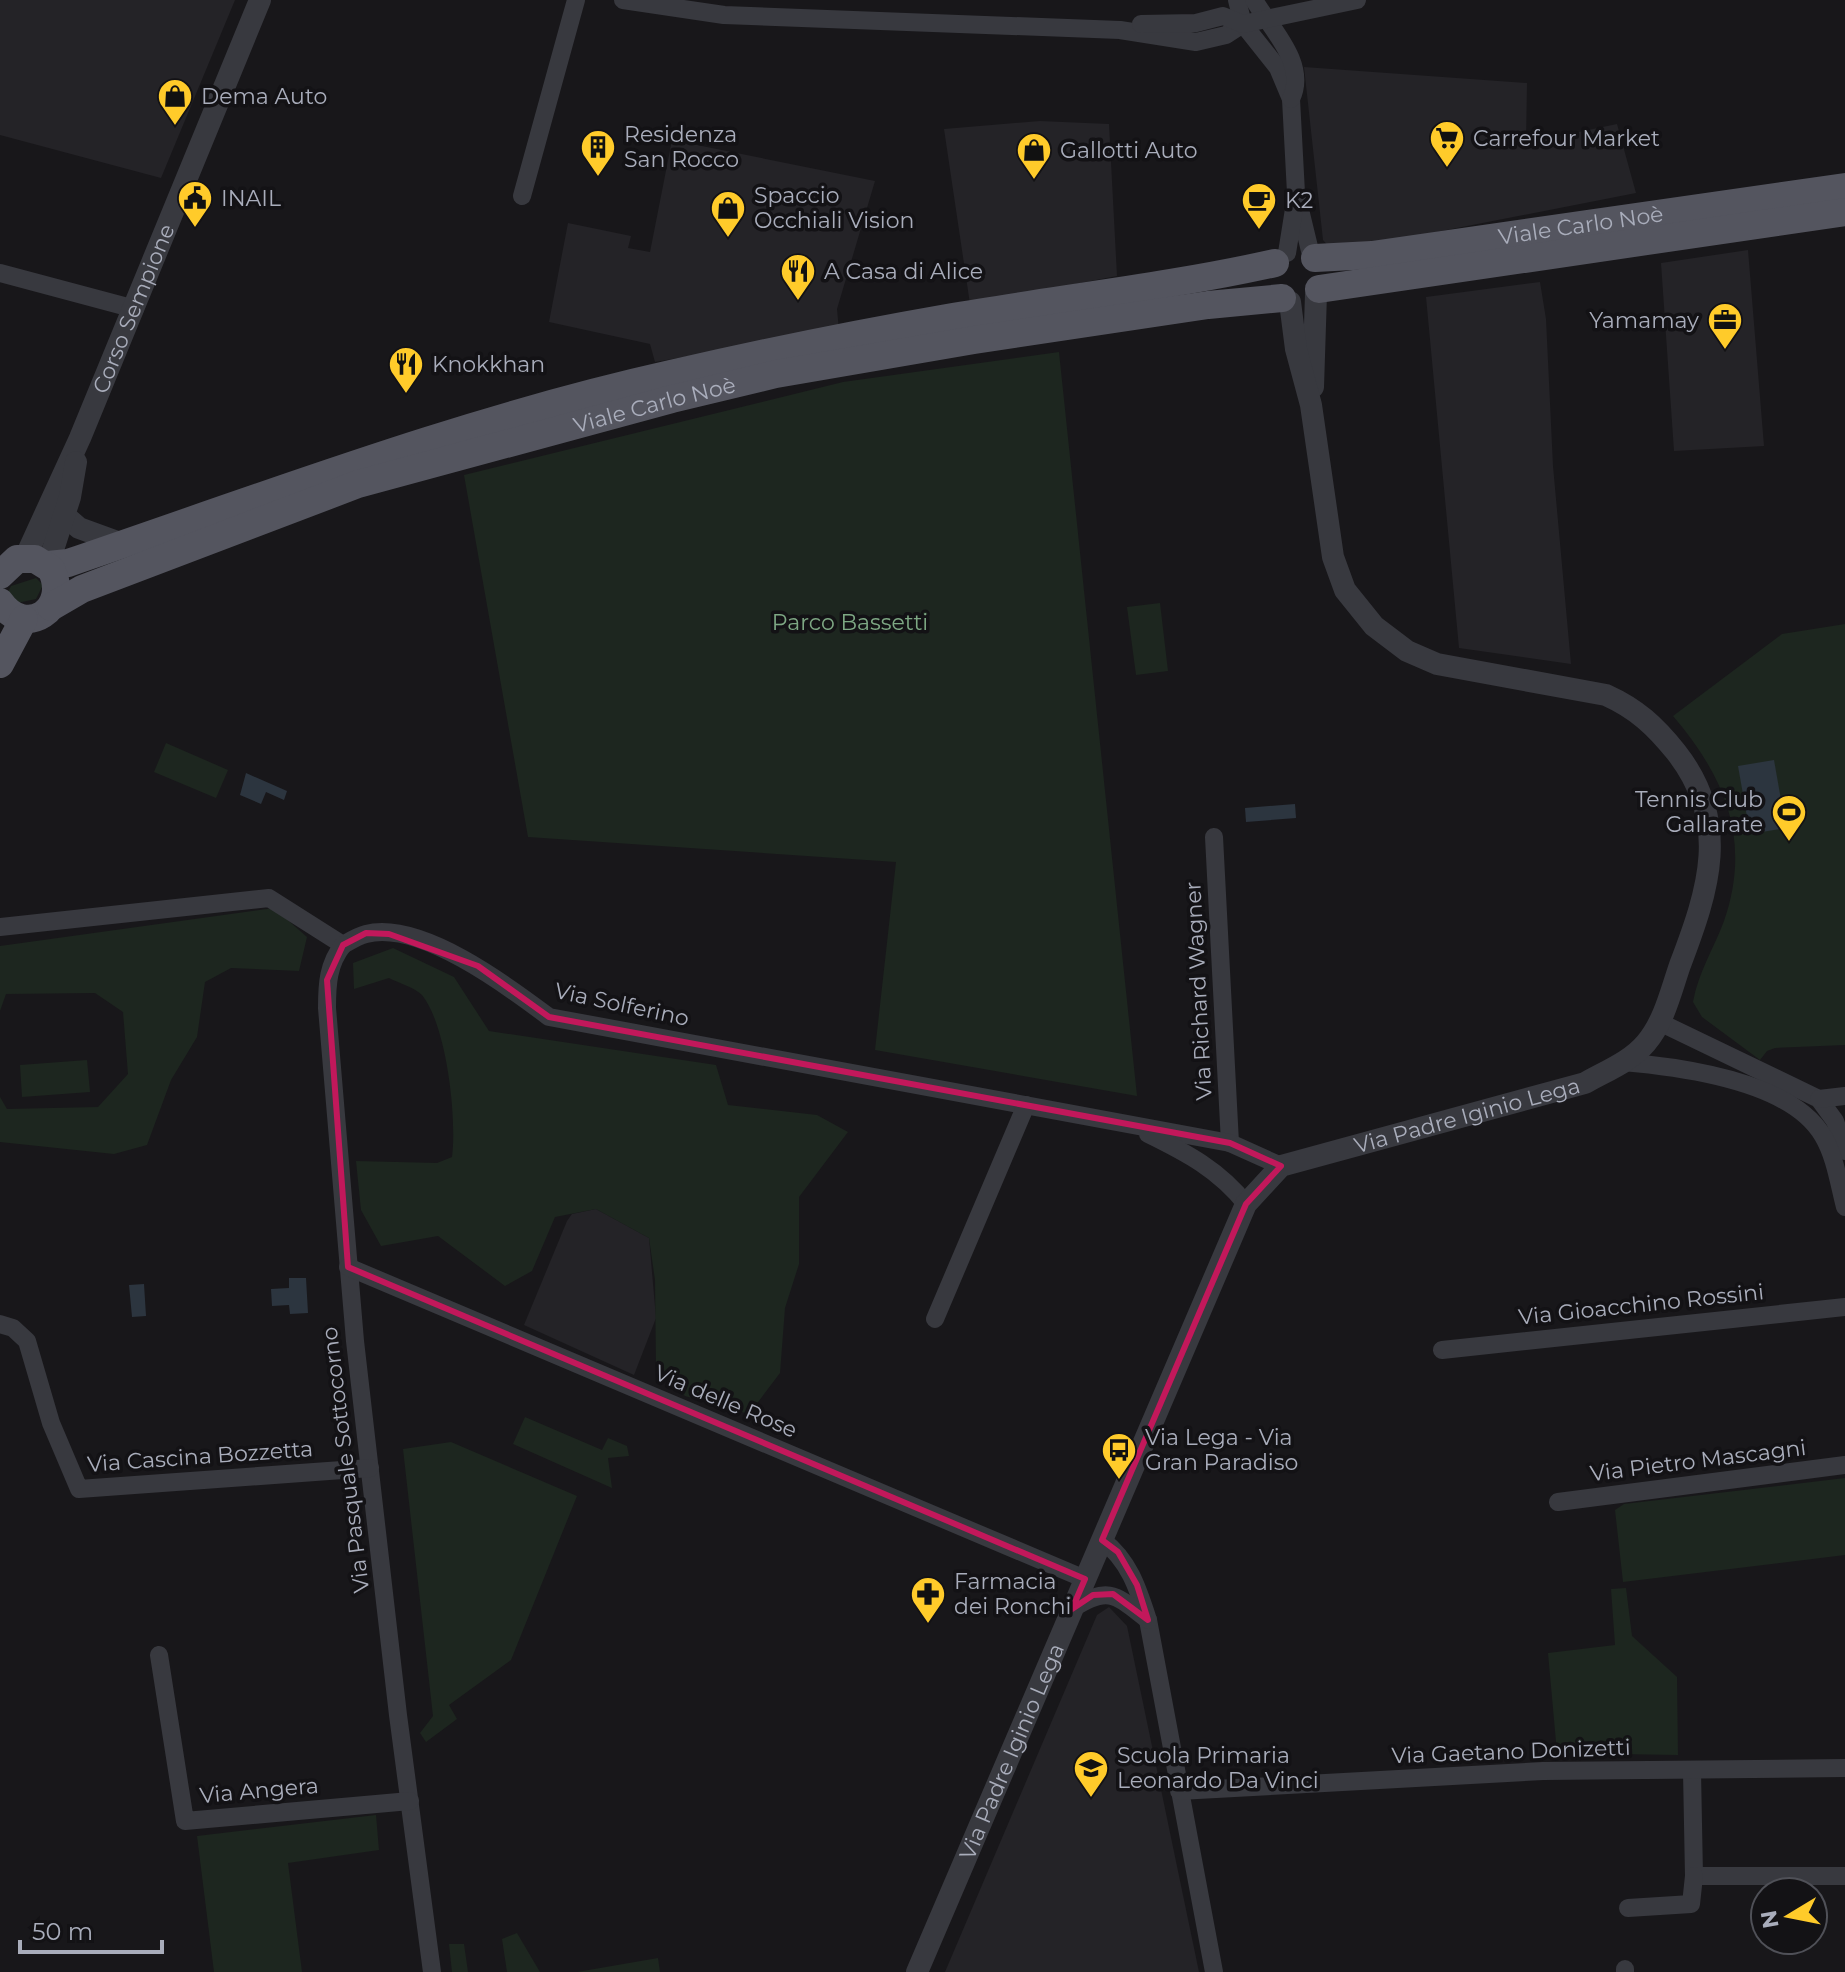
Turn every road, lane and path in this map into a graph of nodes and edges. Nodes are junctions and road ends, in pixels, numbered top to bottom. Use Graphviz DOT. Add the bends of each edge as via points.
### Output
graph roads {
  1 [pos="260,0"];
  2 [pos="576,0"];
  3 [pos="623,0"];
  4 [pos="1237,0"];
  5 [pos="1254,0"];
  6 [pos="1357,0"];
  7 [pos="879,9"];
  8 [pos="1267,21"];
  9 [pos="1243,24"];
  10 [pos="1291,99"];
  11 [pos="1845,187"];
  12 [pos="522,196"];
  13 [pos="1845,212"];
  14 [pos="1297,257"];
  15 [pos="0,273"];
  16 [pos="1302,296"];
  17 [pos="135,309"];
  18 [pos="80,438"];
  19 [pos="64,515"];
  20 [pos="123,544"];
  21 [pos="15,568"];
  22 [pos="5,607"];
  23 [pos="51,607"];
  24 [pos="0,664"];
  25 [pos="1214,837"];
  26 [pos="0,927"];
  27 [pos="343,945"];
  28 [pos="1659,1022"];
  29 [pos="1623,1062"];
  30 [pos="1845,1096"];
  31 [pos="1819,1099"];
  32 [pos="1845,1103"];
  33 [pos="1026,1105"];
  34 [pos="1128,1124"];
  35 [pos="1836,1139"];
  36 [pos="1230,1143"];
  37 [pos="1281,1166"];
  38 [pos="1246,1204"];
  39 [pos="1845,1207"];
  40 [pos="348,1267"];
  41 [pos="1845,1307"];
  42 [pos="935,1319"];
  43 [pos="0,1324"];
  44 [pos="1442,1350"];
  45 [pos="1845,1465"];
  46 [pos="370,1468"];
  47 [pos="1558,1502"];
  48 [pos="1102,1540"];
  49 [pos="1085,1579"];
  50 [pos="1072,1609"];
  51 [pos="1148,1620"];
  52 [pos="159,1655"];
  53 [pos="1845,1768"];
  54 [pos="1692,1771"];
  55 [pos="1179,1791"];
  56 [pos="410,1801"];
  57 [pos="1694,1876"];
  58 [pos="1845,1876"];
  59 [pos="1628,1908"];
  60 [pos="432,1972"];
  61 [pos="917,1972"];
  62 [pos="1214,1972"];
  1 -- 17 [label="street, Corso Sempione"];
  2 -- 12 [label="street"];
  3 -- 7 [label="street" via="724,15"];
  4 -- 9 [label="street"];
  5 -- 8 [label="street"];
  6 -- 8 [label="street"];
  7 -- 9 [label="street" via="1120,30 1196,42 1226,35"];
  8 -- 9 [label="street"];
  8 -- 10 [label="street" via="1294,67 1298,86"];
  9 -- 10 [label="street" via="1278,68"];
  10 -- 14 [label="street"];
  11 -- 14 [label="main road, Viale Carlo Noè" via="1372,255"];
  13 -- 16 [label="main road, Viale Carlo Noè"];
  14 -- 16 [label="main road" via="1323,273"];
  14 -- 16 [label="main road" via="1271,281"];
  14 -- 20 [label="main road, Viale Carlo Noè" via="673,373 361,460"];
  15 -- 17 [label="street"];
  16 -- 23 [label="main road, Viale Carlo Noè" via="974,340 776,374 672,399 358,484 96,583"];
  16 -- 28 [label="street, Via Padre Iginio Lega" via="1296,349 1311,405 1333,557 1345,590 1374,626 1407,651 1437,664 1606,695 1631,706 1656,727 1692,773 1707,811 1710,866"];
  17 -- 18 [label="street, Corso Sempione"];
  18 -- 19 [label="street, Corso Sempione"];
  18 -- 21 [label="street, Corso Sempione"];
  19 -- 20 [label="street" via="79,528"];
  19 -- 21 [label="street, Corso Sempione"];
  20 -- 21 [label="main road, Viale Carlo Noè" via="68,563"];
  21 -- 23 [label="main road" via="56,579"];
  22 -- 23 [label="main road, Viale Carlo Noè" via="35,618"];
  22 -- 24 [label="main road"];
  25 -- 36 [label="street, Via Richard Wagner"];
  26 -- 27 [label="street" via="269,898"];
  27 -- 33 [label="street, Via Solferino" via="366,933 430,943 478,966 549,1017"];
  27 -- 40 [label="street, Via Pasquale Sottocorno" via="327,980 327,1008"];
  28 -- 29 [label="street, Via Padre Iginio Lega"];
  28 -- 31 [label="street"];
  29 -- 35 [label="street" via="1735,1079 1793,1107"];
  29 -- 37 [label="street, Via Padre Iginio Lega" via="1585,1083"];
  30 -- 31 [label="street"];
  31 -- 35 [label="street"];
  32 -- 35 [label="street"];
  33 -- 34 [label="street, Via Solferino"];
  33 -- 42 [label="street"];
  34 -- 36 [label="street, Via Solferino"];
  34 -- 38 [label="street, Via Solferino" via="1193,1156 1227,1180"];
  35 -- 39 [label="street"];
  36 -- 37 [label="street, Via Solferino"];
  37 -- 38 [label="street, Via Padre Iginio Lega"];
  38 -- 48 [label="street, Via Padre Iginio Lega"];
  40 -- 46 [label="street, Via Pasquale Sottocorno"];
  40 -- 49 [label="street, Via delle Rose"];
  41 -- 44 [label="street, Via Gioacchino Rossini"];
  43 -- 46 [label="street, Via Cascina Bozzetta" via="27,1341 56,1437 79,1489"];
  45 -- 47 [label="street, Via Pietro Mascagni"];
  46 -- 56 [label="street, Via Pasquale Sottocorno"];
  48 -- 49 [label="street, Via Padre Iginio Lega"];
  48 -- 51 [label="street" via="1118,1552 1131,1574"];
  49 -- 50 [label="street, Via Padre Iginio Lega"];
  50 -- 51 [label="street" via="1093,1595 1113,1594"];
  50 -- 61 [label="street, Via Padre Iginio Lega"];
  51 -- 55 [label="street"];
  52 -- 56 [label="street, Via Angera" via="185,1821"];
  53 -- 54 [label="street, Via Gaetano Donizetti"];
  54 -- 55 [label="street, Via Gaetano Donizetti" via="1543,1771"];
  54 -- 57 [label="street"];
  55 -- 62 [label="street"];
  56 -- 60 [label="street, Via Pasquale Sottocorno"];
  57 -- 58 [label="street"];
  57 -- 59 [label="street" via="1691,1904"];
}
